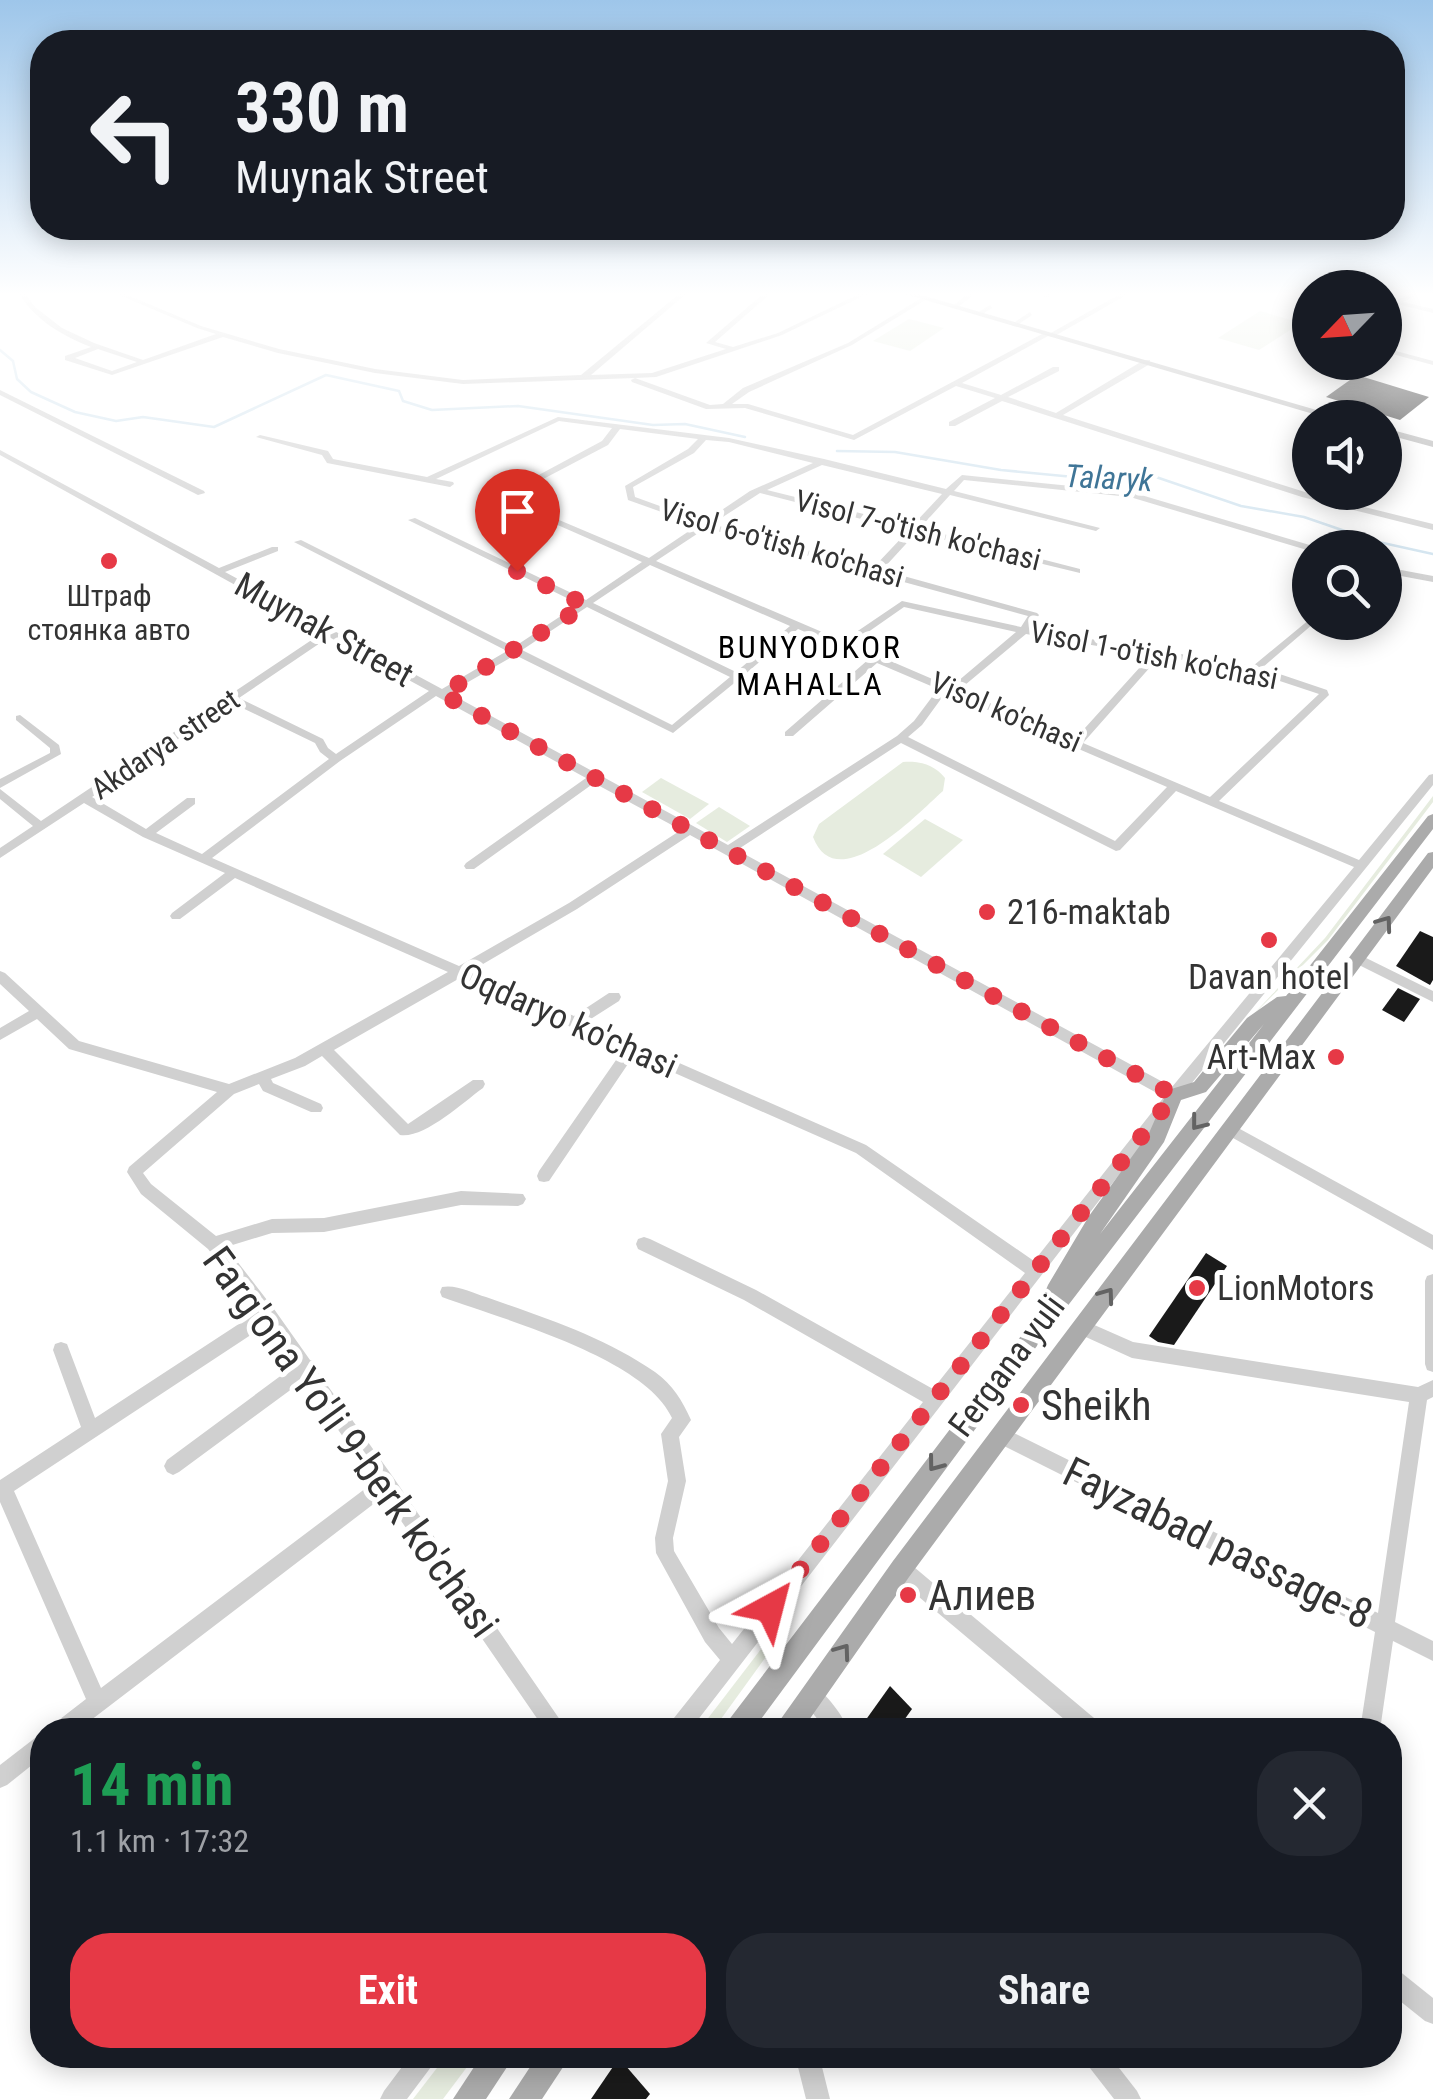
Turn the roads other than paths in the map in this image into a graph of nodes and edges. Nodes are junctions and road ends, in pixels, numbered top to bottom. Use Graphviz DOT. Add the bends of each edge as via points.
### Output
graph roads {
  1 [pos="0,392"];
  2 [pos="667,392"];
  3 [pos="743,392"];
  4 [pos="939,392"];
  5 [pos="981,392"];
  6 [pos="1014,392"];
  7 [pos="1097,392"];
  8 [pos="1250,392"];
  9 [pos="1001,399"];
  10 [pos="1292,404"];
  11 [pos="726,405"];
  12 [pos="1056,416"];
  13 [pos="952,424"];
  14 [pos="618,426"];
  15 [pos="1402,436"];
  16 [pos="260,437"];
  17 [pos="704,437"];
  18 [pos="1433,444"];
  19 [pos="0,452"];
  20 [pos="824,461"];
  21 [pos="430,478"];
  22 [pos="450,484"];
  23 [pos="760,490"];
  24 [pos="946,492"];
  25 [pos="202,493"];
  26 [pos="412,520"];
  27 [pos="705,525"];
  28 [pos="1433,527"];
  29 [pos="1096,528"];
  30 [pos="913,529"];
  31 [pos="298,542"];
  32 [pos="1292,543"];
  33 [pos="275,549"];
  34 [pos="648,563"];
  35 [pos="876,571"];
  36 [pos="1077,571"];
  37 [pos="216,572"];
  38 [pos="1402,573"];
  39 [pos="1433,579"];
  40 [pos="586,605"];
  41 [pos="1034,616"];
  42 [pos="796,626"];
  43 [pos="1024,631"];
  44 [pos="328,633"];
  45 [pos="1292,637"];
  46 [pos="843,645"];
  47 [pos="516,650"];
  48 [pos="1159,652"];
  49 [pos="877,658"];
  50 [pos="1255,669"];
  51 [pos="740,676"];
  52 [pos="949,688"];
  53 [pos="439,693"];
  54 [pos="231,698"];
  55 [pos="20,718"];
  56 [pos="790,734"];
  57 [pos="900,738"];
  58 [pos="1077,742"];
  59 [pos="336,759"];
  60 [pos="593,778"];
  61 [pos="1433,778"];
  62 [pos="0,784"];
  63 [pos="1175,785"];
  64 [pos="0,793"];
  65 [pos="86,798"];
  66 [pos="190,801"];
  67 [pos="1212,801"];
  68 [pos="1433,819"];
  69 [pos="42,826"];
  70 [pos="690,830"];
  71 [pos="147,834"];
  72 [pos="727,851"];
  73 [pos="0,854"];
  74 [pos="1433,857"];
  75 [pos="203,859"];
  76 [pos="470,866"];
  77 [pos="1362,866"];
  78 [pos="235,872"];
  79 [pos="176,916"];
  80 [pos="1358,959"];
  81 [pos="457,972"];
  82 [pos="0,976"];
  83 [pos="1300,990"];
  84 [pos="614,997"];
  85 [pos="1433,997"];
  86 [pos="38,1012"];
  87 [pos="574,1023"];
  88 [pos="0,1036"];
  89 [pos="324,1049"];
  90 [pos="630,1050"];
  91 [pos="262,1078"];
  92 [pos="478,1084"];
  93 [pos="229,1090"];
  94 [pos="1174,1095"];
  95 [pos="316,1108"];
  96 [pos="1229,1129"];
  97 [pos="544,1176"];
  98 [pos="518,1199"];
  99 [pos="1433,1243"];
  100 [pos="214,1244"];
  101 [pos="644,1244"];
  102 [pos="1035,1271"];
  103 [pos="1433,1280"];
  104 [pos="448,1292"];
  105 [pos="268,1314"];
  106 [pos="1082,1328"];
  107 [pos="61,1350"];
  108 [pos="1020,1352"];
  109 [pos="1433,1364"];
  110 [pos="307,1367"];
  111 [pos="1426,1391"];
  112 [pos="934,1399"];
  113 [pos="92,1430"];
  114 [pos="1002,1436"];
  115 [pos="172,1466"];
  116 [pos="387,1484"];
  117 [pos="1,1489"];
  118 [pos="901,1570"];
  119 [pos="1386,1627"];
  120 [pos="1433,1651"];
  121 [pos="731,1658"];
  122 [pos="811,1694"];
  123 [pos="98,1703"];
  124 [pos="78,1718"];
  125 [pos="549,1718"];
  126 [pos="686,1718"];
  127 [pos="746,1718"];
  128 [pos="794,1718"];
  129 [pos="830,1718"];
  130 [pos="1079,1718"];
  131 [pos="1372,1718"];
  132 [pos="30,1754"];
  133 [pos="0,1778"];
  134 [pos="1402,1988"];
  135 [pos="1433,2013"];
  136 [pos="416,2068"];
  137 [pos="491,2068"];
  138 [pos="547,2068"];
  139 [pos="810,2068"];
  140 [pos="1104,2068"];
  141 [pos="392,2099"];
  142 [pos="468,2099"];
  143 [pos="524,2099"];
  144 [pos="818,2099"];
  145 [pos="1129,2099"];
  1 -- 25 [label="street"];
  2 -- 11 [label="street" via="709,407"];
  3 -- 11 [label="street"];
  4 -- 11 [label="street" via="854,438"];
  5 -- 9 [label="street"];
  6 -- 9 [label="street"];
  7 -- 12 [label="street"];
  8 -- 10 [label="main road"];
  9 -- 12 [label="street"];
  9 -- 13 [label="street"];
  12 -- 28 [label="street" via="1305,496"];
  14 -- 17 [label="street"];
  14 -- 21 [label="street" via="550,420"];
  14 -- 34 [label="street, Visol ko'chasi" via="605,443 500,498"];
  15 -- 18 [label="main road"];
  16 -- 21 [label="street" via="325,453 330,461"];
  17 -- 20 [label="street"];
  17 -- 27 [label="street, Visol 6-o'tish ko'chasi" via="628,488 630,498"];
  19 -- 37 [label="street, Muynak Street"];
  20 -- 23 [label="street"];
  20 -- 24 [label="street"];
  21 -- 22 [label="street"];
  23 -- 27 [label="street"];
  23 -- 30 [label="street, Visol 7-o'tish ko'chasi"];
  24 -- 29 [label="street"];
  24 -- 30 [label="street"];
  24 -- 32 [label="street" via="962,478 1132,495"];
  26 -- 40 [label="street"];
  27 -- 34 [label="street"];
  27 -- 35 [label="street, Visol 6-o'tish ko'chasi"];
  30 -- 35 [label="street"];
  30 -- 36 [label="street, Visol 7-o'tish ko'chasi"];
  31 -- 47 [label="street"];
  33 -- 37 [label="street"];
  34 -- 40 [label="street"];
  34 -- 42 [label="street, Visol ko'chasi"];
  35 -- 41 [label="street, Visol 6-o'tish ko'chasi"];
  37 -- 44 [label="street, Muynak Street"];
  38 -- 39 [label="street"];
  40 -- 47 [label="street"];
  40 -- 51 [label="street"];
  41 -- 43 [label="street"];
  42 -- 46 [label="street, Visol ko'chasi"];
  42 -- 51 [label="street"];
  43 -- 46 [label="street, Visol 1-o'tish ko'chasi" via="900,604"];
  43 -- 48 [label="street, Visol 1-o'tish ko'chasi"];
  43 -- 52 [label="street"];
  44 -- 53 [label="street, Muynak Street"];
  44 -- 54 [label="street, Akdarya street"];
  45 -- 50 [label="street"];
  46 -- 49 [label="street, Visol ko'chasi"];
  47 -- 51 [label="street" via="673,730"];
  47 -- 53 [label="street"];
  48 -- 50 [label="street, Visol 1-o'tish ko'chasi"];
  48 -- 58 [label="street"];
  49 -- 52 [label="street, Visol ko'chasi"];
  49 -- 56 [label="street"];
  50 -- 67 [label="street, Visol 1-o'tish ko'chasi" via="1324,695"];
  52 -- 57 [label="street"];
  52 -- 58 [label="street, Visol ko'chasi"];
  53 -- 59 [label="street"];
  53 -- 60 [label="street, Muynak Street"];
  54 -- 59 [label="street" via="319,741"];
  54 -- 65 [label="street, Akdarya street"];
  55 -- 62 [label="street" via="58,750"];
  57 -- 63 [label="street" via="1116,847"];
  57 -- 72 [label="street"];
  58 -- 63 [label="street, Visol ko'chasi"];
  59 -- 75 [label="street"];
  60 -- 70 [label="street, Muynak Street"];
  60 -- 76 [label="street"];
  61 -- 77 [label="street"];
  63 -- 67 [label="street, Visol ko'chasi"];
  64 -- 69 [label="street"];
  65 -- 69 [label="street, Akdarya street"];
  65 -- 71 [label="street, Oqdaryo ko'chasi"];
  66 -- 71 [label="street"];
  67 -- 77 [label="street, Visol ko'chasi"];
  68 -- 83 [label="main road, Fergana yuli"];
  69 -- 73 [label="street, Akdarya street"];
  70 -- 72 [label="street, Muynak Street"];
  70 -- 81 [label="street"];
  71 -- 75 [label="street, Oqdaryo ko'chasi"];
  72 -- 94 [label="street, Muynak Street"];
  80 -- 74 [label="main road, Fergana yuli, one-way"];
  75 -- 78 [label="street, Oqdaryo ko'chasi"];
  77 -- 94 [label="street"];
  78 -- 79 [label="street"];
  78 -- 81 [label="street, Oqdaryo ko'chasi"];
  80 -- 85 [label="street"];
  80 -- 96 [label="main road, Fergana yuli"];
  81 -- 87 [label="street, Oqdaryo ko'chasi"];
  81 -- 89 [label="street"];
  82 -- 86 [label="street"];
  83 -- 94 [label="main road" via="1253,1024 1200,1087"];
  83 -- 108 [label="main road, Fergana yuli, one-way"];
  84 -- 87 [label="street"];
  86 -- 88 [label="street"];
  86 -- 93 [label="street" via="74,1045"];
  87 -- 90 [label="street, Oqdaryo ko'chasi"];
  89 -- 91 [label="street"];
  89 -- 92 [label="street" via="405,1131"];
  90 -- 97 [label="street"];
  90 -- 102 [label="street, Oqdaryo ko'chasi" via="860,1149"];
  91 -- 93 [label="street"];
  91 -- 95 [label="street"];
  93 -- 100 [label="street, Farg'ona Yo'li 9-berk ko'chasi" via="134,1172"];
  94 -- 102 [label="street"];
  94 -- 108 [label="main road" via="1157,1136 1096,1222"];
  96 -- 99 [label="street"];
  106 -- 96 [label="main road, Fergana yuli, one-way"];
  98 -- 100 [label="street" via="461,1198 324,1224 272,1226"];
  100 -- 105 [label="street, Farg'ona Yo'li 9-berk ko'chasi"];
  101 -- 112 [label="street"];
  102 -- 112 [label="street"];
  103 -- 109 [label="street"];
  104 -- 121 [label="street" via="593,1344 644,1372 680,1411 682,1420 670,1434 677,1481 665,1553"];
  105 -- 110 [label="street, Farg'ona Yo'li 9-berk ko'chasi"];
  105 -- 113 [label="street"];
  106 -- 111 [label="street" via="1132,1350"];
  106 -- 114 [label="main road, Fergana yuli"];
  107 -- 113 [label="street"];
  108 -- 127 [label="main road, Fergana yuli, one-way"];
  110 -- 115 [label="street"];
  110 -- 116 [label="street, Farg'ona Yo'li 9-berk ko'chasi"];
  111 -- 119 [label="street"];
  112 -- 121 [label="street"];
  113 -- 117 [label="street"];
  114 -- 118 [label="main road, Fergana yuli"];
  114 -- 119 [label="street, Fayzabad passage-8"];
  116 -- 123 [label="street"];
  116 -- 125 [label="street, Farg'ona Yo'li 9-berk ko'chasi"];
  117 -- 123 [label="street"];
  122 -- 118 [label="main road, Fergana yuli, one-way"];
  118 -- 130 [label="street"];
  119 -- 120 [label="street, Fayzabad passage-8"];
  119 -- 131 [label="street"];
  121 -- 126 [label="street"];
  122 -- 128 [label="main road, Fergana yuli"];
  122 -- 129 [label="street"];
  123 -- 124 [label="street"];
  132 -- 133 [label="street"];
  134 -- 135 [label="street"];
  136 -- 141 [label="street"];
  137 -- 142 [label="main road"];
  138 -- 143 [label="main road"];
  139 -- 144 [label="street"];
  140 -- 145 [label="street"];
}
